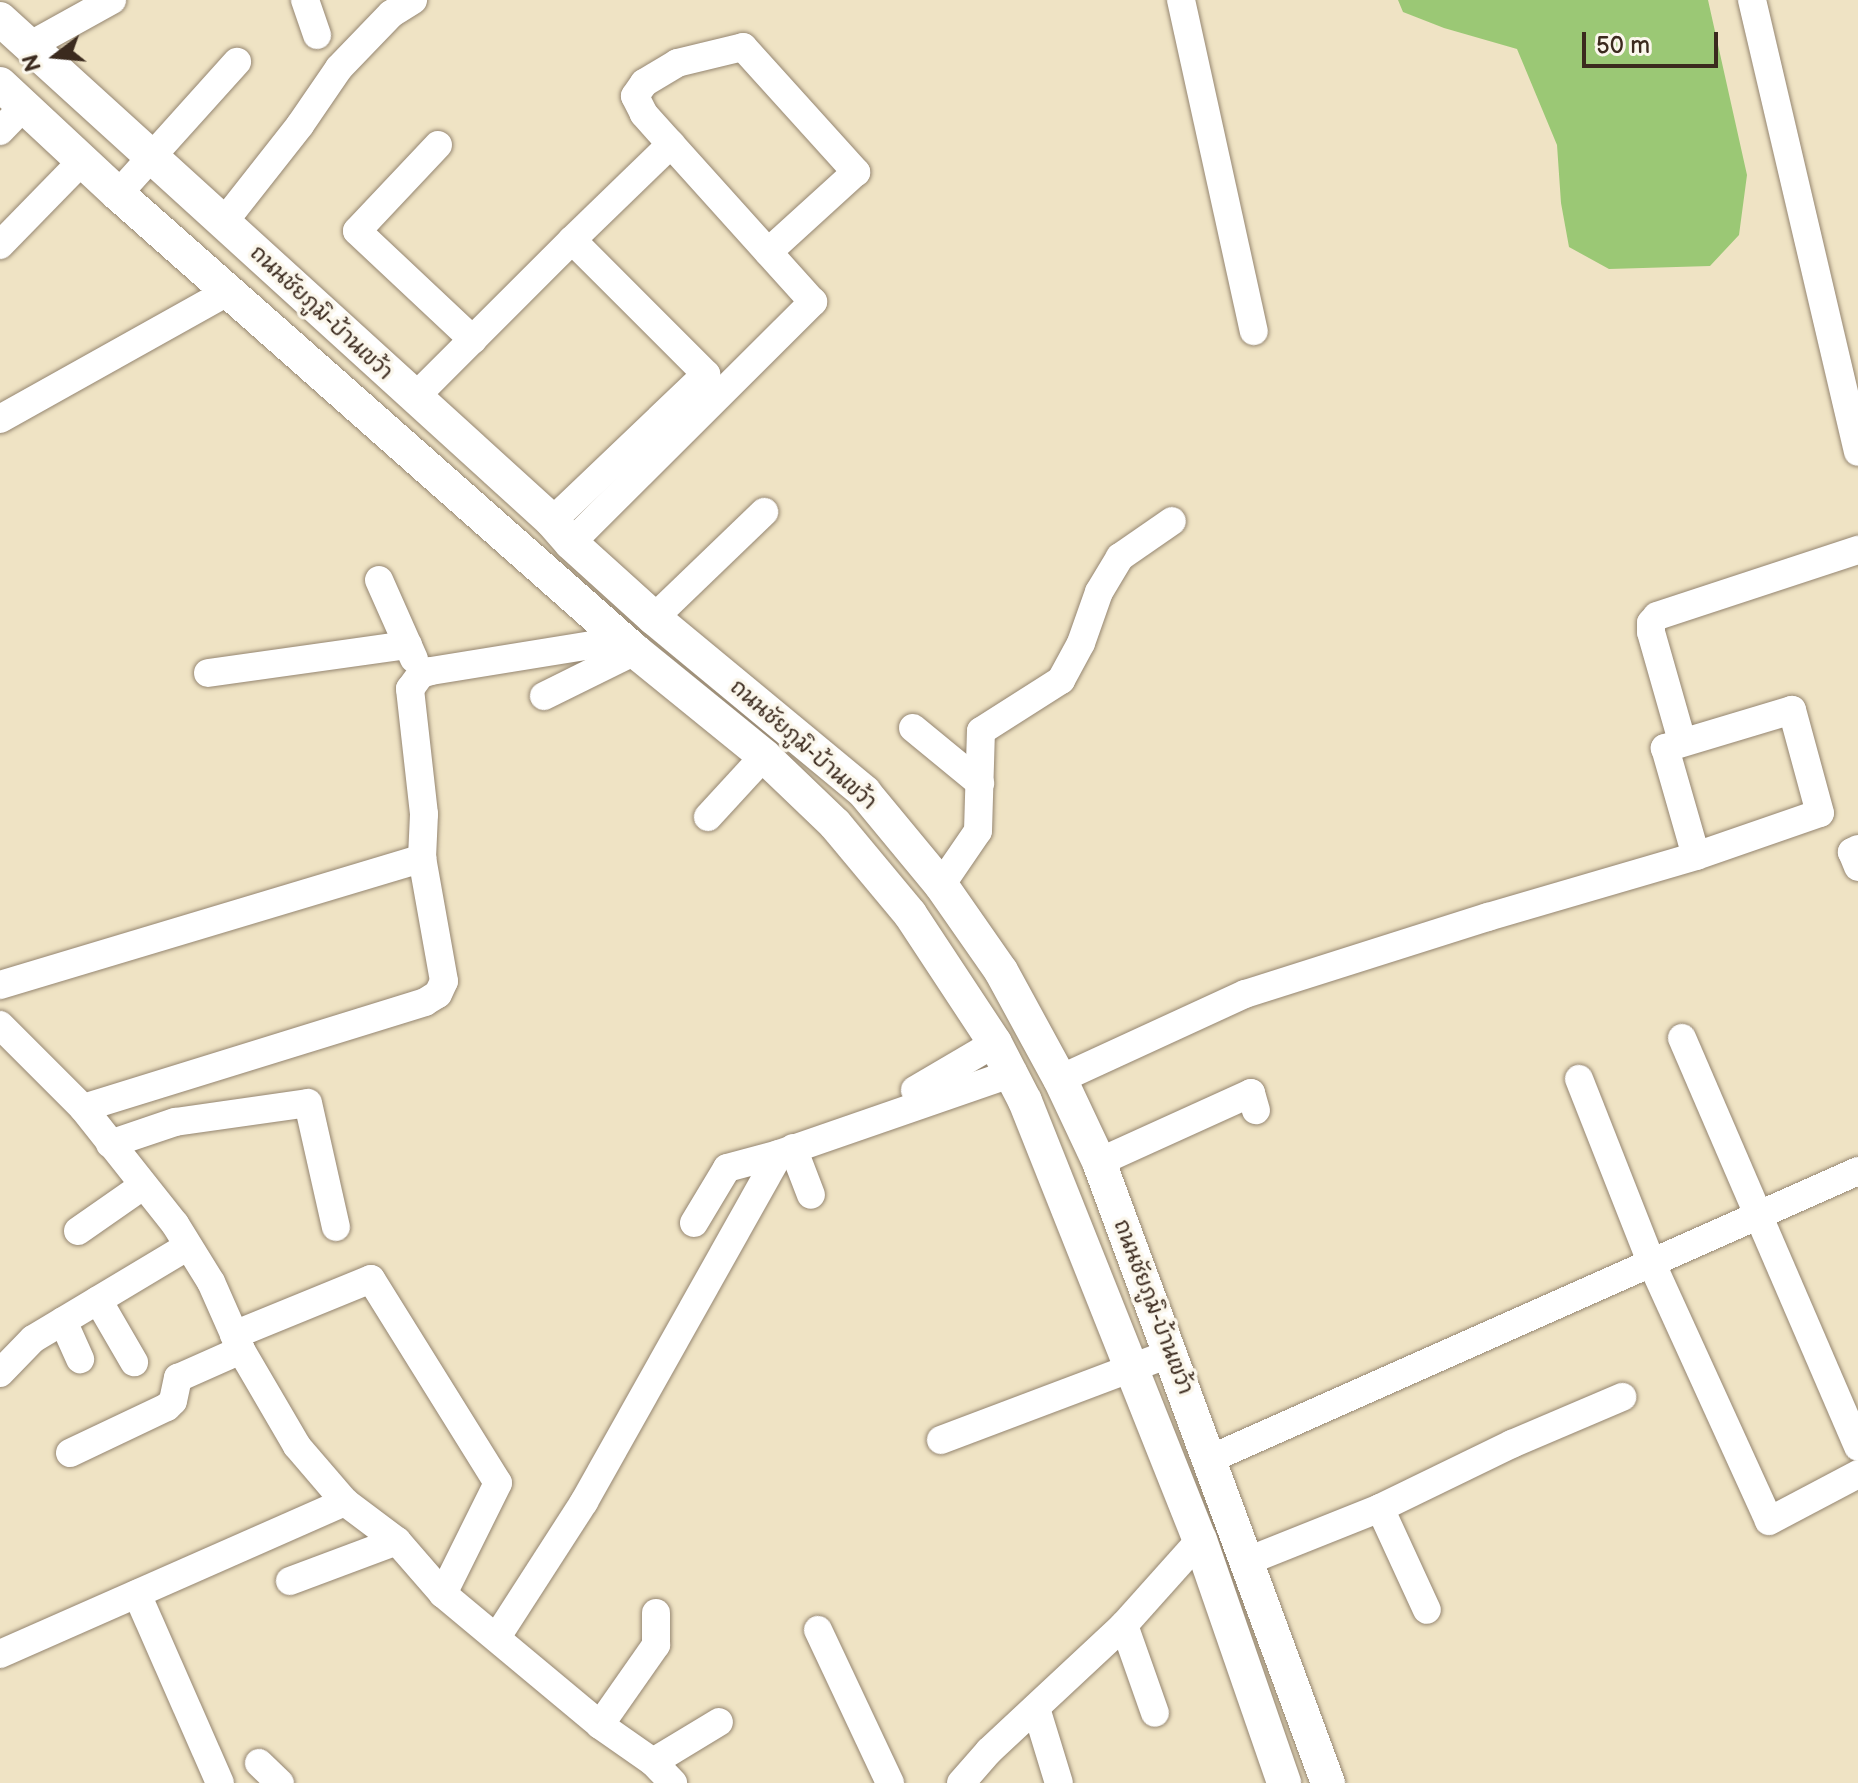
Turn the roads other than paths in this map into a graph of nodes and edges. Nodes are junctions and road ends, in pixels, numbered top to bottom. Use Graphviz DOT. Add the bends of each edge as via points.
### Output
graph roads {
  1 [pos="112,0"];
  2 [pos="305,0"];
  3 [pos="413,0"];
  4 [pos="1181,0"];
  5 [pos="1752,0"];
  6 [pos="0,19"];
  7 [pos="317,35"];
  8 [pos="29,46"];
  9 [pos="237,62"];
  10 [pos="12,95"];
  11 [pos="0,131"];
  12 [pos="671,144"];
  13 [pos="438,145"];
  14 [pos="83,160"];
  15 [pos="151,160"];
  16 [pos="118,194"];
  17 [pos="223,223"];
  18 [pos="572,240"];
  19 [pos="0,245"];
  20 [pos="768,252"];
  21 [pos="229,291"];
  22 [pos="1254,331"];
  23 [pos="473,340"];
  24 [pos="414,398"];
  25 [pos="0,419"];
  26 [pos="1858,452"];
  27 [pos="764,512"];
  28 [pos="1172,521"];
  29 [pos="562,532"];
  30 [pos="1858,550"];
  31 [pos="379,580"];
  32 [pos="654,618"];
  33 [pos="408,645"];
  34 [pos="629,646"];
  35 [pos="208,673"];
  36 [pos="421,674"];
  37 [pos="544,696"];
  38 [pos="913,728"];
  39 [pos="1682,741"];
  40 [pos="764,756"];
  41 [pos="980,783"];
  42 [pos="708,817"];
  43 [pos="1858,849"];
  44 [pos="1696,856"];
  45 [pos="422,858"];
  46 [pos="1858,867"];
  47 [pos="941,885"];
  48 [pos="0,985"];
  49 [pos="0,1025"];
  50 [pos="1682,1038"];
  51 [pos="995,1043"];
  52 [pos="1013,1073"];
  53 [pos="1060,1079"];
  54 [pos="1579,1079"];
  55 [pos="915,1090"];
  56 [pos="83,1108"];
  57 [pos="1256,1110"];
  58 [pos="110,1144"];
  59 [pos="786,1151"];
  60 [pos="1099,1162"];
  61 [pos="1858,1172"];
  62 [pos="144,1185"];
  63 [pos="811,1195"];
  64 [pos="1758,1217"];
  65 [pos="694,1223"];
  66 [pos="336,1227"];
  67 [pos="78,1231"];
  68 [pos="187,1247"];
  69 [pos="1652,1264"];
  70 [pos="98,1300"];
  71 [pos="63,1321"];
  72 [pos="238,1343"];
  73 [pos="1171,1353"];
  74 [pos="80,1359"];
  75 [pos="134,1362"];
  76 [pos="1133,1367"];
  77 [pos="0,1373"];
  78 [pos="1622,1397"];
  79 [pos="941,1440"];
  80 [pos="1858,1447"];
  81 [pos="70,1453"];
  82 [pos="1210,1459"];
  83 [pos="1858,1474"];
  84 [pos="345,1502"];
  85 [pos="1380,1508"];
  86 [pos="1200,1540"];
  87 [pos="397,1541"];
  88 [pos="1245,1562"];
  89 [pos="290,1581"];
  90 [pos="137,1594"];
  91 [pos="443,1594"];
  92 [pos="1427,1610"];
  93 [pos="656,1613"];
  94 [pos="1124,1625"];
  95 [pos="818,1630"];
  96 [pos="497,1637"];
  97 [pos="0,1654"];
  98 [pos="1036,1708"];
  99 [pos="1155,1713"];
  100 [pos="719,1722"];
  101 [pos="600,1725"];
  102 [pos="653,1762"];
  103 [pos="220,1783"];
  104 [pos="673,1783"];
  105 [pos="890,1783"];
  106 [pos="961,1783"];
  107 [pos="1059,1783"];
  108 [pos="1284,1783"];
  109 [pos="1328,1783"];
  1 -- 8 [label="street"];
  2 -- 7 [label="street"];
  3 -- 17 [label="street" via="391,14 339,68"];
  4 -- 22 [label="street"];
  5 -- 26 [label="street"];
  6 -- 8 [label="main road, ถนนชัยภูมิ-บ้านเขว้า"];
  8 -- 15 [label="main road, ถนนชัยภูมิ-บ้านเขว้า"];
  9 -- 15 [label="street"];
  10 -- 11 [label="street"];
  10 -- 14 [label="main road, ถนนชัยภูมิ-บ้านเขว้า"];
  12 -- 18 [label="street"];
  12 -- 20 [label="street"];
  12 -- 20 [label="street" via="635,96 644,83 677,63 743,47 856,172"];
  13 -- 23 [label="street" via="357,231"];
  14 -- 16 [label="main road, ถนนชัยภูมิ-บ้านเขว้า"];
  14 -- 19 [label="street"];
  15 -- 16 [label="street"];
  15 -- 17 [label="main road, ถนนชัยภูมิ-บ้านเขว้า"];
  16 -- 21 [label="main road, ถนนชัยภูมิ-บ้านเขว้า"];
  17 -- 24 [label="main road, ถนนชัยภูมิ-บ้านเขว้า"];
  18 -- 23 [label="street"];
  18 -- 29 [label="street" via="706,374"];
  20 -- 29 [label="street" via="813,302"];
  21 -- 25 [label="street"];
  21 -- 34 [label="main road, ถนนชัยภูมิ-บ้านเขว้า"];
  23 -- 24 [label="street"];
  24 -- 29 [label="main road, ถนนชัยภูมิ-บ้านเขว้า"];
  27 -- 32 [label="street"];
  28 -- 41 [label="street" via="1120,557 1061,680 981,731"];
  29 -- 32 [label="main road, ถนนชัยภูมิ-บ้านเขว้า"];
  30 -- 39 [label="street" via="1657,616 1651,632"];
  31 -- 33 [label="street"];
  32 -- 47 [label="main road, ถนนชัยภูมิ-บ้านเขว้า" via="864,792"];
  33 -- 35 [label="street"];
  33 -- 36 [label="street"];
  34 -- 36 [label="street"];
  34 -- 37 [label="street"];
  34 -- 40 [label="main road, ถนนชัยภูมิ-บ้านเขว้า"];
  36 -- 45 [label="street" via="409,699 424,814"];
  38 -- 41 [label="street"];
  39 -- 44 [label="street" via="1665,748"];
  39 -- 44 [label="street" via="1792,710 1820,813"];
  40 -- 42 [label="street"];
  40 -- 51 [label="main road, ถนนชัยภูมิ-บ้านเขว้า" via="835,824 910,914"];
  41 -- 47 [label="street" via="978,831"];
  43 -- 46 [label="street" via="1852,852"];
  44 -- 53 [label="street" via="1245,994"];
  45 -- 48 [label="street"];
  45 -- 56 [label="street" via="444,981 438,994"];
  47 -- 53 [label="main road, ถนนชัยภูมิ-บ้านเขว้า" via="1001,971"];
  49 -- 56 [label="street"];
  50 -- 64 [label="street"];
  51 -- 52 [label="main road, ถนนชัยภูมิ-บ้านเขว้า"];
  51 -- 55 [label="street"];
  52 -- 59 [label="street"];
  52 -- 76 [label="main road, ถนนชัยภูมิ-บ้านเขว้า"];
  53 -- 60 [label="main road, ถนนชัยภูมิ-บ้านเขว้า"];
  54 -- 69 [label="street"];
  56 -- 58 [label="street"];
  57 -- 60 [label="street" via="1251,1093"];
  58 -- 62 [label="street"];
  58 -- 66 [label="street" via="175,1122 308,1103"];
  59 -- 63 [label="street"];
  59 -- 65 [label="street" via="727,1168"];
  59 -- 96 [label="street" via="584,1502"];
  60 -- 73 [label="main road, ถนนชัยภูมิ-บ้านเขว้า"];
  61 -- 64 [label="street"];
  62 -- 67 [label="street"];
  62 -- 68 [label="street"];
  64 -- 69 [label="street"];
  64 -- 80 [label="street"];
  68 -- 70 [label="street"];
  68 -- 72 [label="street" via="211,1282"];
  69 -- 82 [label="street"];
  69 -- 83 [label="street" via="1769,1521"];
  70 -- 71 [label="street"];
  70 -- 75 [label="street"];
  71 -- 74 [label="street"];
  71 -- 77 [label="street" via="33,1339"];
  72 -- 81 [label="street" via="178,1378 167,1407"];
  72 -- 84 [label="street" via="297,1446"];
  72 -- 91 [label="street" via="371,1279 498,1483"];
  73 -- 76 [label="street"];
  73 -- 82 [label="main road, ถนนชัยภูมิ-บ้านเขว้า"];
  76 -- 79 [label="street"];
  76 -- 86 [label="main road, ถนนชัยภูมิ-บ้านเขว้า"];
  78 -- 85 [label="street"];
  82 -- 88 [label="main road, ถนนชัยภูมิ-บ้านเขว้า"];
  84 -- 87 [label="street"];
  84 -- 90 [label="street"];
  85 -- 88 [label="street"];
  85 -- 92 [label="street"];
  86 -- 94 [label="street"];
  86 -- 108 [label="main road, ถนนชัยภูมิ-บ้านเขว้า"];
  87 -- 89 [label="street"];
  87 -- 91 [label="street"];
  88 -- 109 [label="main road, ถนนชัยภูมิ-บ้านเขว้า"];
  90 -- 97 [label="street"];
  90 -- 103 [label="street"];
  91 -- 96 [label="street"];
  93 -- 101 [label="street" via="656,1645"];
  94 -- 98 [label="street"];
  94 -- 99 [label="street"];
  95 -- 105 [label="street"];
  96 -- 101 [label="street"];
  98 -- 106 [label="street"];
  98 -- 107 [label="street"];
  100 -- 102 [label="street"];
  101 -- 102 [label="street"];
  102 -- 104 [label="street"];
}
